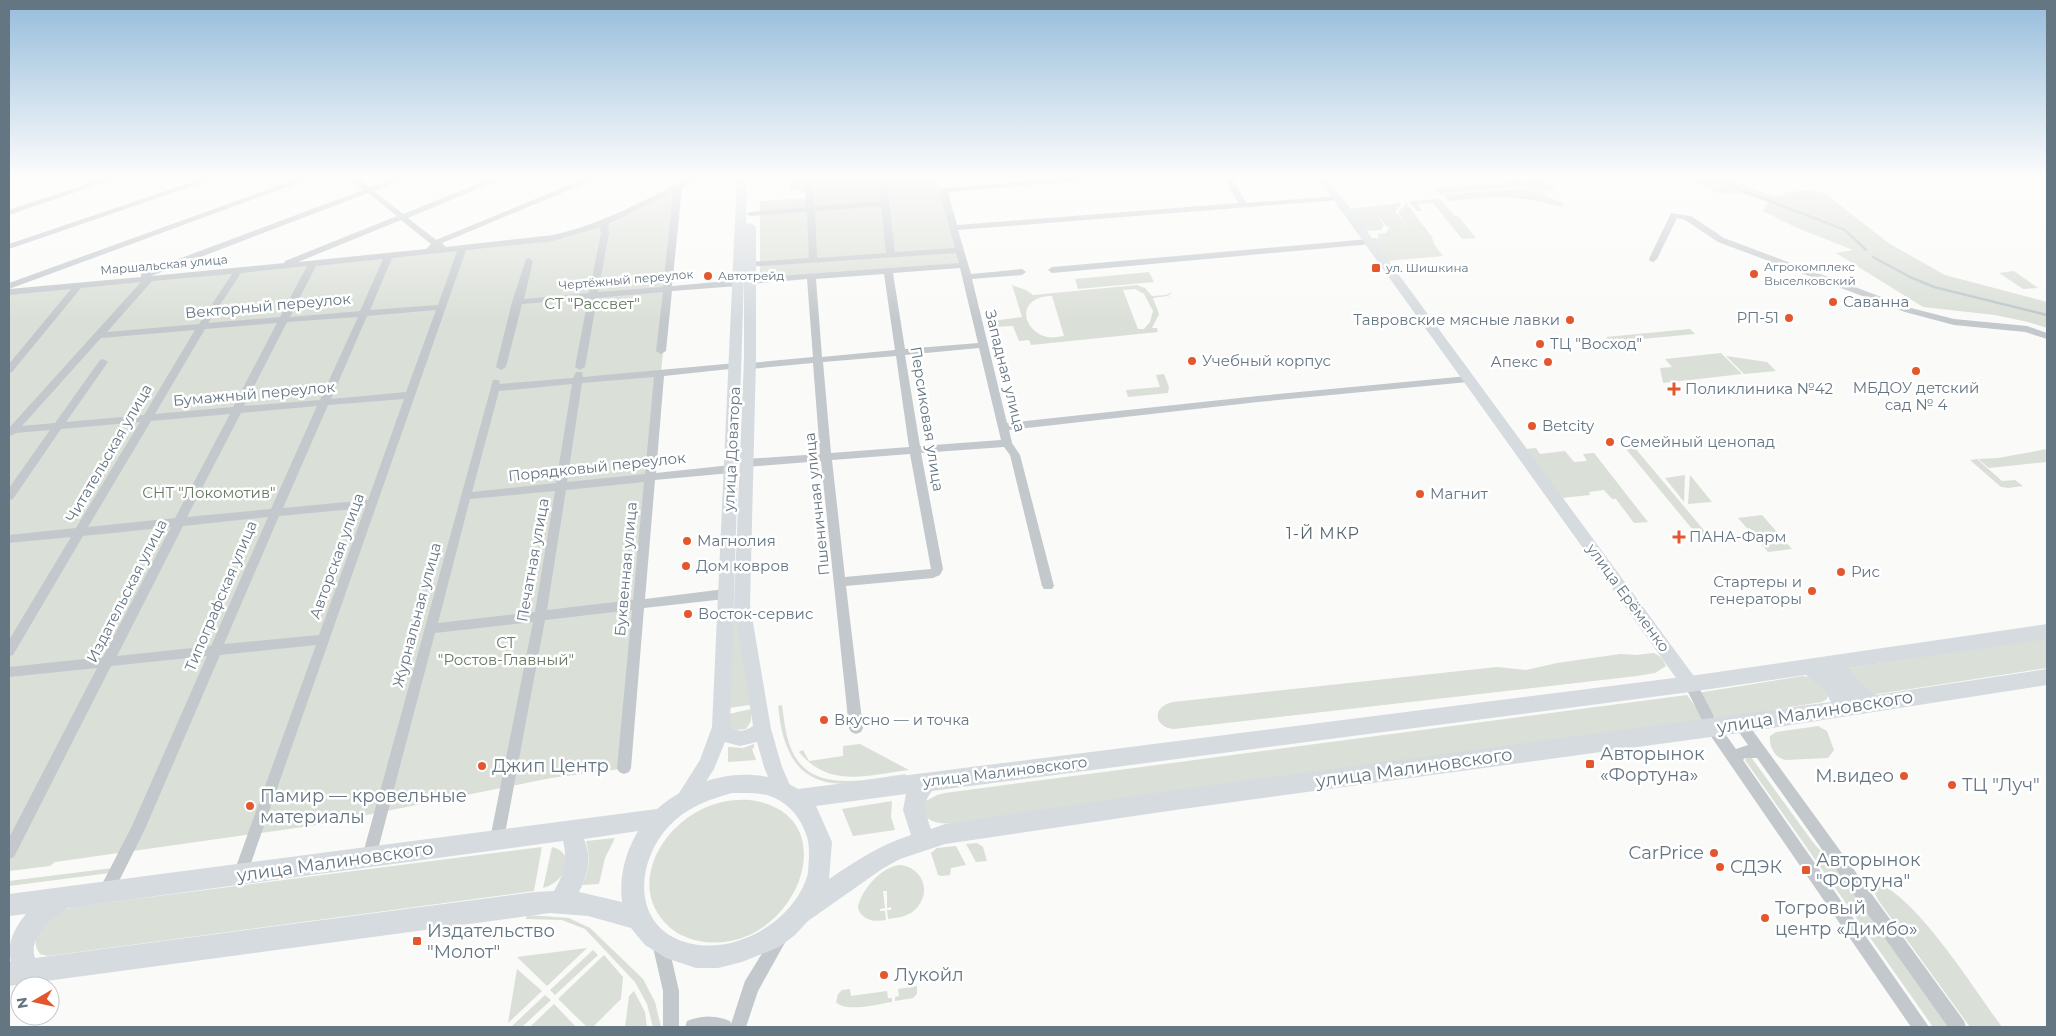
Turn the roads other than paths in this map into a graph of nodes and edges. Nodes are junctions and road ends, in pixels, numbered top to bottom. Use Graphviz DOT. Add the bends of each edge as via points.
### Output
graph roads {
  1 [pos="73,225"];
  2 [pos="176,225"];
  3 [pos="276,225"];
  4 [pos="379,225"];
  5 [pos="413,225"];
  6 [pos="478,225"];
  7 [pos="597,225"];
  8 [pos="604,225"];
  9 [pos="674,225"];
  10 [pos="743,225"];
  11 [pos="750,225"];
  12 [pos="811,225"];
  13 [pos="888,225"];
  14 [pos="989,225"];
  15 [pos="1357,225"];
  16 [pos="1669,225"];
  17 [pos="1697,225"];
  18 [pos="954,228"];
  19 [pos="1369,242"];
  20 [pos="435,243"];
  21 [pos="9,247"];
  22 [pos="457,248"];
  23 [pos="960,250"];
  24 [pos="428,252"];
  25 [pos="891,255"];
  26 [pos="389,256"];
  27 [pos="1653,259"];
  28 [pos="814,260"];
  29 [pos="528,261"];
  30 [pos="313,264"];
  31 [pos="750,265"];
  32 [pos="964,265"];
  33 [pos="278,267"];
  34 [pos="1052,270"];
  35 [pos="238,271"];
  36 [pos="888,271"];
  37 [pos="1022,272"];
  38 [pos="811,276"];
  39 [pos="967,277"];
  40 [pos="150,278"];
  41 [pos="132,280"];
  42 [pos="744,282"];
  43 [pos="79,285"];
  44 [pos="9,286"];
  45 [pos="668,289"];
  46 [pos="9,292"];
  47 [pos="594,295"];
  48 [pos="517,302"];
  49 [pos="441,307"];
  50 [pos="363,313"];
  51 [pos="284,319"];
  52 [pos="202,326"];
  53 [pos="98,335"];
  54 [pos="2047,336"];
  55 [pos="982,345"];
  56 [pos="662,350"];
  57 [pos="901,352"];
  58 [pos="818,360"];
  59 [pos="103,362"];
  60 [pos="743,366"];
  61 [pos="500,367"];
  62 [pos="9,370"];
  63 [pos="659,373"];
  64 [pos="579,374"];
  65 [pos="1468,379"];
  66 [pos="409,396"];
  67 [pos="323,403"];
  68 [pos="236,411"];
  69 [pos="147,418"];
  70 [pos="56,427"];
  71 [pos="1003,427"];
  72 [pos="10,432"];
  73 [pos="1007,444"];
  74 [pos="915,450"];
  75 [pos="826,457"];
  76 [pos="746,463"];
  77 [pos="731,469"];
  78 [pos="650,476"];
  79 [pos="562,486"];
  80 [pos="9,496"];
  81 [pos="466,496"];
  82 [pos="372,503"];
  83 [pos="275,513"];
  84 [pos="180,522"];
  85 [pos="80,532"];
  86 [pos="9,539"];
  87 [pos="841,582"];
  88 [pos="1048,586"];
  89 [pos="726,594"];
  90 [pos="639,604"];
  91 [pos="540,616"];
  92 [pos="430,629"];
  93 [pos="2047,631"];
  94 [pos="323,639"];
  95 [pos="9,651"];
  96 [pos="215,651"];
  97 [pos="1837,661"];
  98 [pos="108,662"];
  99 [pos="1808,666"];
  100 [pos="9,672"];
  101 [pos="2047,677"];
  102 [pos="1690,684"];
  103 [pos="1873,703"];
  104 [pos="1843,708"];
  105 [pos="1740,724"];
  106 [pos="721,727"];
  107 [pos="856,728"];
  108 [pos="1713,728"];
  109 [pos="762,729"];
  110 [pos="1762,754"];
  111 [pos="1735,759"];
  112 [pos="624,768"];
  113 [pos="926,782"];
  114 [pos="790,795"];
  115 [pos="683,801"];
  116 [pos="662,818"];
  117 [pos="569,830"];
  118 [pos="497,840"];
  119 [pos="924,840"];
  120 [pos="9,852"];
  121 [pos="369,857"];
  122 [pos="240,875"];
  123 [pos="106,892"];
  124 [pos="63,898"];
  125 [pos="561,901"];
  126 [pos="9,905"];
  127 [pos="639,919"];
  128 [pos="793,920"];
  129 [pos="660,943"];
  130 [pos="18,973"];
  131 [pos="671,1027"];
  132 [pos="693,1027"];
  133 [pos="724,1027"];
  134 [pos="738,1027"];
  135 [pos="1921,1027"];
  136 [pos="1958,1027"];
  1 -- 21 [label="street"];
  2 -- 44 [label="street"];
  3 -- 41 [label="street"];
  4 -- 33 [label="street"];
  5 -- 20 [label="street"];
  6 -- 20 [label="street"];
  7 -- 22 [label="street, Маршальская улица" via="553,238"];
  8 -- 47 [label="street, Печатная улица"];
  9 -- 45 [label="street"];
  10 -- 42 [label="main road, улица Доватора"];
  11 -- 31 [label="main road, улица Доватора"];
  12 -- 28 [label="street"];
  13 -- 25 [label="street"];
  14 -- 18 [label="street"];
  15 -- 19 [label="main road, улица Ерёменко"];
  16 -- 27 [label="street"];
  17 -- 54 [label="street" via="1721,240 1908,310 1954,322 2027,329"];
  18 -- 23 [label="street, Западная улица"];
  19 -- 34 [label="street"];
  19 -- 65 [label="main road, улица Ерёменко"];
  20 -- 22 [label="street"];
  20 -- 24 [label="street"];
  22 -- 24 [label="street, Маршальская улица"];
  22 -- 49 [label="street, Авторская улица"];
  23 -- 25 [label="street"];
  23 -- 32 [label="street, Западная улица"];
  24 -- 26 [label="street, Маршальская улица"];
  25 -- 28 [label="street"];
  26 -- 30 [label="street, Маршальская улица"];
  26 -- 50 [label="street, Типографская улица"];
  28 -- 31 [label="street"];
  29 -- 48 [label="street"];
  30 -- 33 [label="street, Маршальская улица"];
  30 -- 51 [label="street, Издательская улица"];
  31 -- 42 [label="main road, улица Доватора"];
  32 -- 36 [label="street, Чертёжный переулок"];
  32 -- 39 [label="street, Западная улица"];
  33 -- 35 [label="street, Маршальская улица"];
  35 -- 40 [label="street, Маршальская улица"];
  35 -- 52 [label="street, Читательская улица"];
  36 -- 38 [label="street, Чертёжный переулок"];
  36 -- 57 [label="street, Персиковая улица"];
  37 -- 39 [label="street"];
  38 -- 42 [label="street, Чертёжный переулок"];
  38 -- 58 [label="street, Пшеничная улица"];
  39 -- 55 [label="street, Западная улица"];
  40 -- 41 [label="street, Маршальская улица"];
  40 -- 53 [label="street"];
  41 -- 43 [label="street, Маршальская улица"];
  42 -- 45 [label="street, Чертёжный переулок"];
  42 -- 60 [label="main road, улица Доватора"];
  43 -- 46 [label="street, Маршальская улица"];
  43 -- 62 [label="street"];
  45 -- 47 [label="street, Чертёжный переулок"];
  45 -- 56 [label="street"];
  47 -- 48 [label="street, Чертёжный переулок"];
  47 -- 64 [label="street, Печатная улица"];
  48 -- 61 [label="street"];
  49 -- 50 [label="street, Векторный переулок"];
  49 -- 66 [label="street, Авторская улица"];
  50 -- 51 [label="street, Векторный переулок"];
  50 -- 67 [label="street, Типографская улица"];
  51 -- 52 [label="street, Векторный переулок"];
  51 -- 68 [label="street, Издательская улица"];
  52 -- 53 [label="street, Векторный переулок"];
  52 -- 69 [label="street, Читательская улица"];
  53 -- 72 [label="street"];
  55 -- 57 [label="street"];
  55 -- 71 [label="street, Западная улица"];
  57 -- 58 [label="street"];
  57 -- 74 [label="street, Персиковая улица"];
  58 -- 60 [label="street"];
  58 -- 75 [label="street, Пшеничная улица"];
  59 -- 70 [label="street"];
  60 -- 63 [label="street"];
  60 -- 76 [label="main road, улица Доватора"];
  60 -- 77 [label="main road, улица Доватора"];
  63 -- 64 [label="street"];
  63 -- 78 [label="street, Буквенная улица"];
  64 -- 79 [label="street, Печатная улица"];
  64 -- 81 [label="street, Журнальная улица" via="496,385"];
  65 -- 71 [label="street"];
  65 -- 102 [label="main road, улица Ерёменко"];
  66 -- 67 [label="street, Бумажный переулок"];
  66 -- 82 [label="street, Авторская улица"];
  67 -- 68 [label="street, Бумажный переулок"];
  67 -- 83 [label="street, Типографская улица"];
  68 -- 69 [label="street, Бумажный переулок"];
  68 -- 84 [label="street, Издательская улица"];
  69 -- 70 [label="street, Бумажный переулок"];
  69 -- 85 [label="street, Читательская улица"];
  70 -- 72 [label="street, Бумажный переулок"];
  70 -- 80 [label="street"];
  71 -- 73 [label="street, Западная улица"];
  73 -- 74 [label="street"];
  73 -- 88 [label="street, Западная улица" via="1015,455"];
  74 -- 75 [label="street"];
  74 -- 87 [label="street, Персиковая улица" via="936,572"];
  75 -- 76 [label="street"];
  75 -- 87 [label="street, Пшеничная улица"];
  76 -- 109 [label="main road, улица Доватора" via="742,605"];
  77 -- 78 [label="street, Порядковый переулок"];
  77 -- 89 [label="main road, улица Доватора"];
  78 -- 79 [label="street, Порядковый переулок"];
  78 -- 90 [label="street, Буквенная улица"];
  79 -- 81 [label="street, Порядковый переулок"];
  79 -- 91 [label="street, Печатная улица"];
  81 -- 92 [label="street, Журнальная улица"];
  82 -- 83 [label="street"];
  82 -- 94 [label="street, Авторская улица"];
  83 -- 84 [label="street"];
  83 -- 96 [label="street, Типографская улица"];
  84 -- 85 [label="street"];
  84 -- 98 [label="street, Издательская улица"];
  85 -- 86 [label="street"];
  85 -- 95 [label="street, Читательская улица"];
  87 -- 107 [label="street, Пшеничная улица"];
  89 -- 90 [label="street"];
  89 -- 106 [label="main road, улица Доватора"];
  90 -- 91 [label="street"];
  90 -- 112 [label="street, Буквенная улица"];
  91 -- 92 [label="street"];
  91 -- 118 [label="street, Печатная улица"];
  92 -- 121 [label="street, Журнальная улица"];
  93 -- 97 [label="highway, улица Малиновского"];
  94 -- 96 [label="street"];
  94 -- 122 [label="street, Авторская улица"];
  96 -- 98 [label="street"];
  96 -- 123 [label="street, Типографская улица" via="138,829"];
  97 -- 99 [label="highway, улица Малиновского"];
  97 -- 103 [label="highway" via="1846,682"];
  98 -- 100 [label="street"];
  98 -- 120 [label="street, Издательская улица"];
  99 -- 102 [label="highway, улица Малиновского"];
  99 -- 104 [label="highway" via="1833,685"];
  101 -- 103 [label="highway, улица Малиновского"];
  102 -- 108 [label="street, улица Ерёменко"];
  102 -- 113 [label="highway, улица Малиновского"];
  103 -- 104 [label="highway, улица Малиновского"];
  104 -- 105 [label="highway, улица Малиновского"];
  105 -- 108 [label="highway, улица Малиновского"];
  105 -- 110 [label="street"];
  106 -- 109 [label="main road" via="726,734 738,739 752,736"];
  106 -- 115 [label="main road, улица Доватора" via="708,763"];
  108 -- 111 [label="street, улица Ерёменко"];
  108 -- 119 [label="highway, улица Малиновского" via="1165,802 946,834"];
  109 -- 114 [label="main road, улица Доватора" via="773,767"];
  110 -- 111 [label="street" via="1744,752"];
  110 -- 136 [label="street"];
  111 -- 135 [label="street, улица Ерёменко"];
  113 -- 114 [label="highway, улица Малиновского"];
  113 -- 119 [label="highway" via="915,795 914,804"];
  114 -- 115 [label="highway" via="768,786 732,784 706,790"];
  114 -- 128 [label="highway" via="810,813 821,840 819,876"];
  115 -- 116 [label="highway"];
  116 -- 117 [label="highway, улица Малиновского"];
  116 -- 127 [label="highway" via="640,849 633,867 633,904"];
  117 -- 118 [label="highway, улица Малиновского"];
  117 -- 125 [label="highway" via="576,845 578,866"];
  118 -- 121 [label="highway, улица Малиновского"];
  119 -- 128 [label="highway, улица Малиновского" via="874,862"];
  121 -- 122 [label="highway, улица Малиновского"];
  122 -- 123 [label="highway, улица Малиновского"];
  123 -- 124 [label="highway, улица Малиновского"];
  124 -- 126 [label="highway, улица Малиновского"];
  124 -- 130 [label="highway" via="42,914 25,935"];
  125 -- 127 [label="highway" via="588,904"];
  125 -- 130 [label="highway"];
  127 -- 129 [label="highway"];
  128 -- 129 [label="highway, улица Малиновского" via="756,947 721,957 681,953"];
  128 -- 134 [label="street" via="751,986"];
  129 -- 131 [label="street" via="671,991"];
  132 -- 133 [label="street" via="709,1024"];
}
